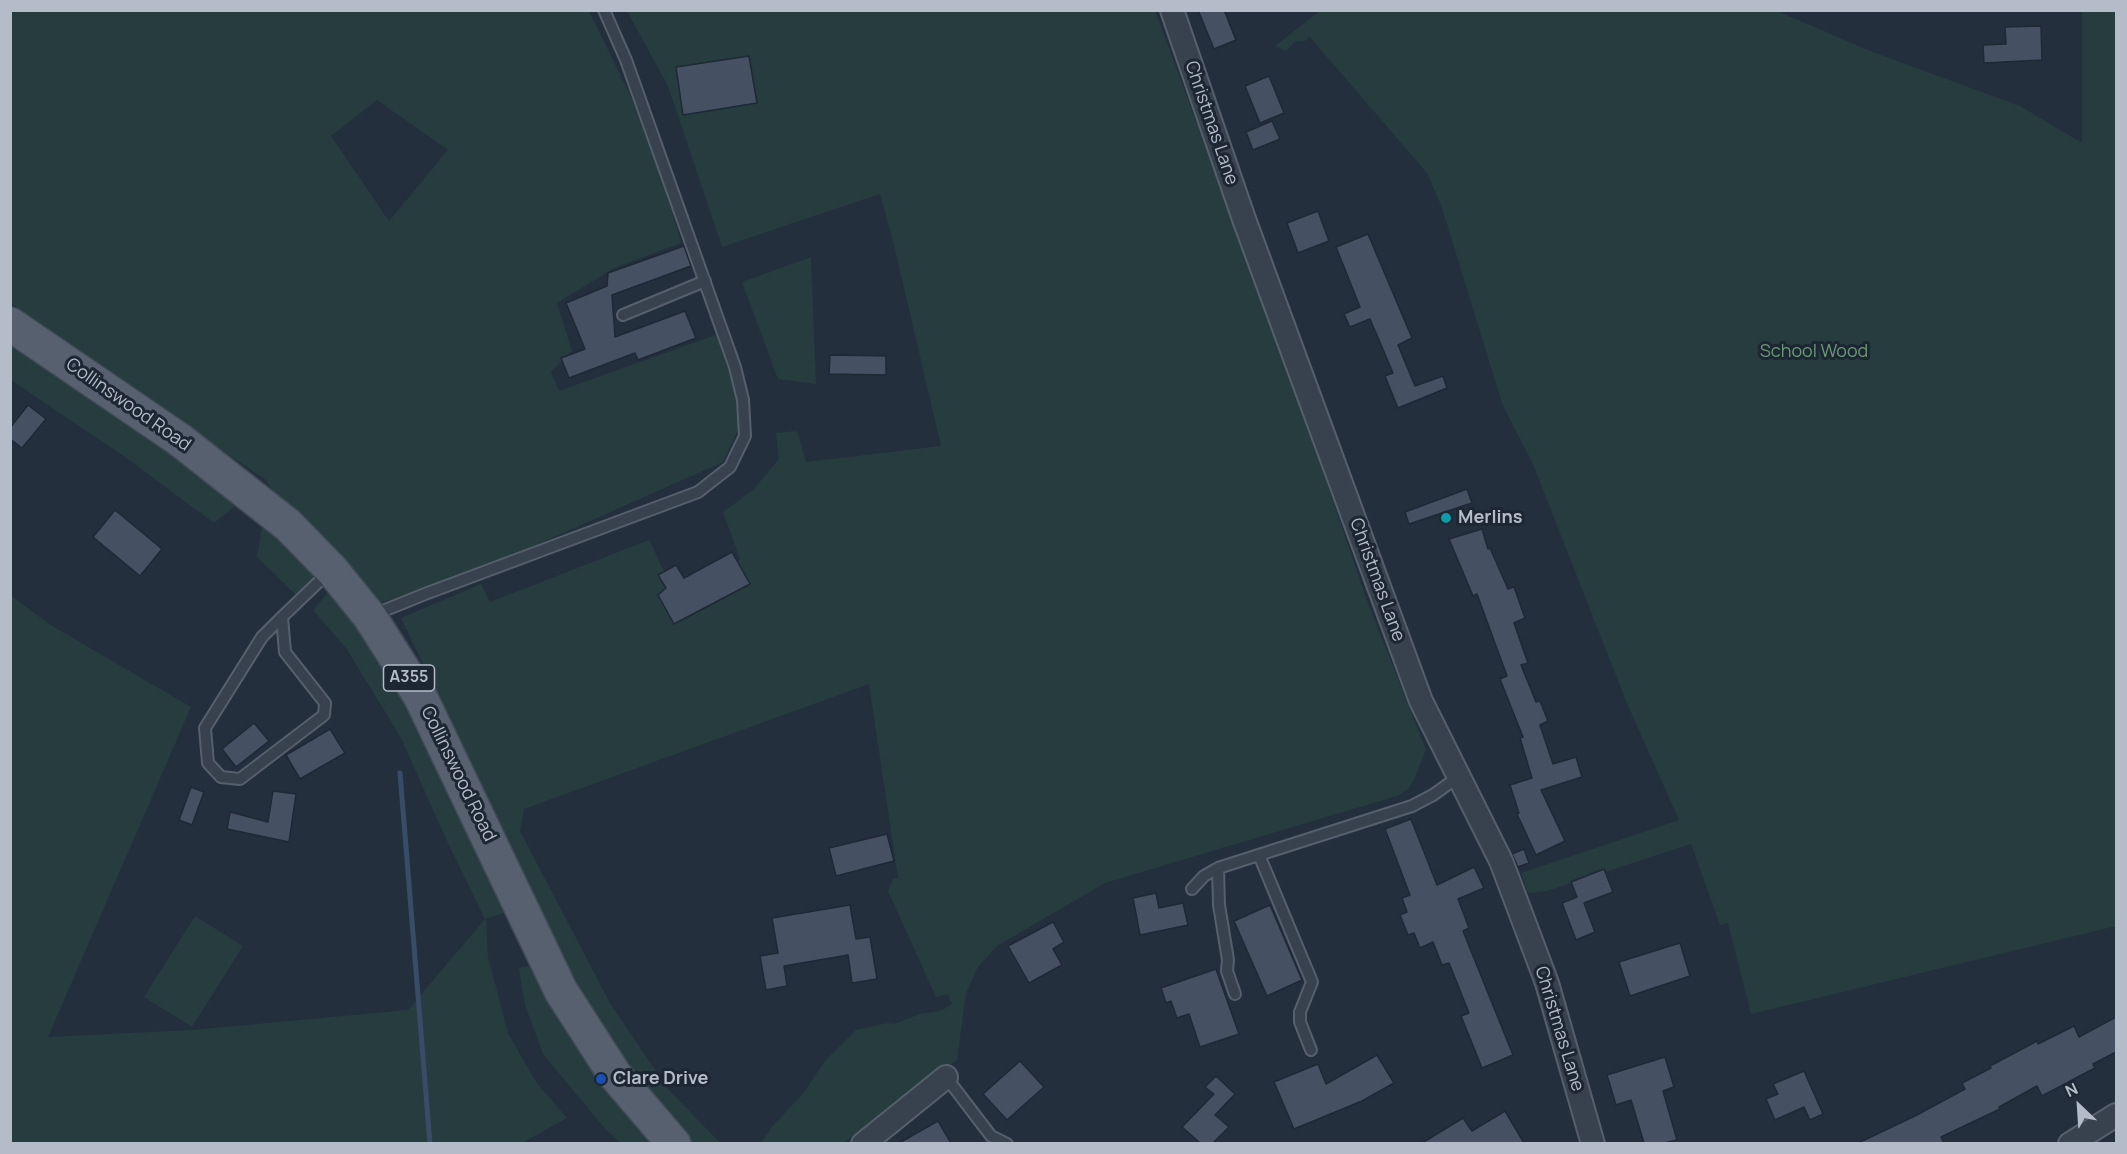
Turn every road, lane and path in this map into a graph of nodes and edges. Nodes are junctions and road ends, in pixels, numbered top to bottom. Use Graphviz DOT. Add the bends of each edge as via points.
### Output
graph roads {
  1 [pos="604,10"];
  2 [pos="1172,10"];
  3 [pos="705,281"];
  4 [pos="623,315"];
  5 [pos="10,324"];
  6 [pos="332,570"];
  7 [pos="282,617"];
  8 [pos="370,617"];
  9 [pos="1458,777"];
  10 [pos="1259,855"];
  11 [pos="1218,868"];
  12 [pos="1192,889"];
  13 [pos="1235,994"];
  14 [pos="1311,1050"];
  15 [pos="946,1077"];
  16 [pos="2116,1115"];
  17 [pos="674,1143"];
  18 [pos="864,1143"];
  19 [pos="1007,1143"];
  20 [pos="1593,1143"];
  21 [pos="2070,1143"];
  1 -- 3 [label="lane" via="626,60"];
  2 -- 9 [label="street, Christmas Lane" via="1244,219 1421,701"];
  3 -- 4 [label="lane"];
  3 -- 8 [label="lane" via="743,400 745,436 730,468 698,492"];
  5 -- 6 [label="main road, Collinswood Road / A355" via="180,440 288,525"];
  6 -- 7 [label="lane"];
  6 -- 8 [label="main road, Collinswood Road / A355"];
  7 -- 7 [label="lane" via="285,652 325,703 324,715 240,779 221,777 208,763 205,728 262,637"];
  8 -- 17 [label="main road, Collinswood Road / A355" via="420,696 561,991 615,1075"];
  9 -- 10 [label="lane" via="1412,806"];
  9 -- 20 [label="street, Christmas Lane" via="1502,861 1548,983"];
  10 -- 11 [label="lane"];
  10 -- 14 [label="lane" via="1312,982 1300,1012"];
  11 -- 12 [label="lane"];
  11 -- 13 [label="lane" via="1227,971"];
  15 -- 18 [label="street"];
  15 -- 19 [label="lane" via="991,1136"];
  16 -- 21 [label="street"];
}
